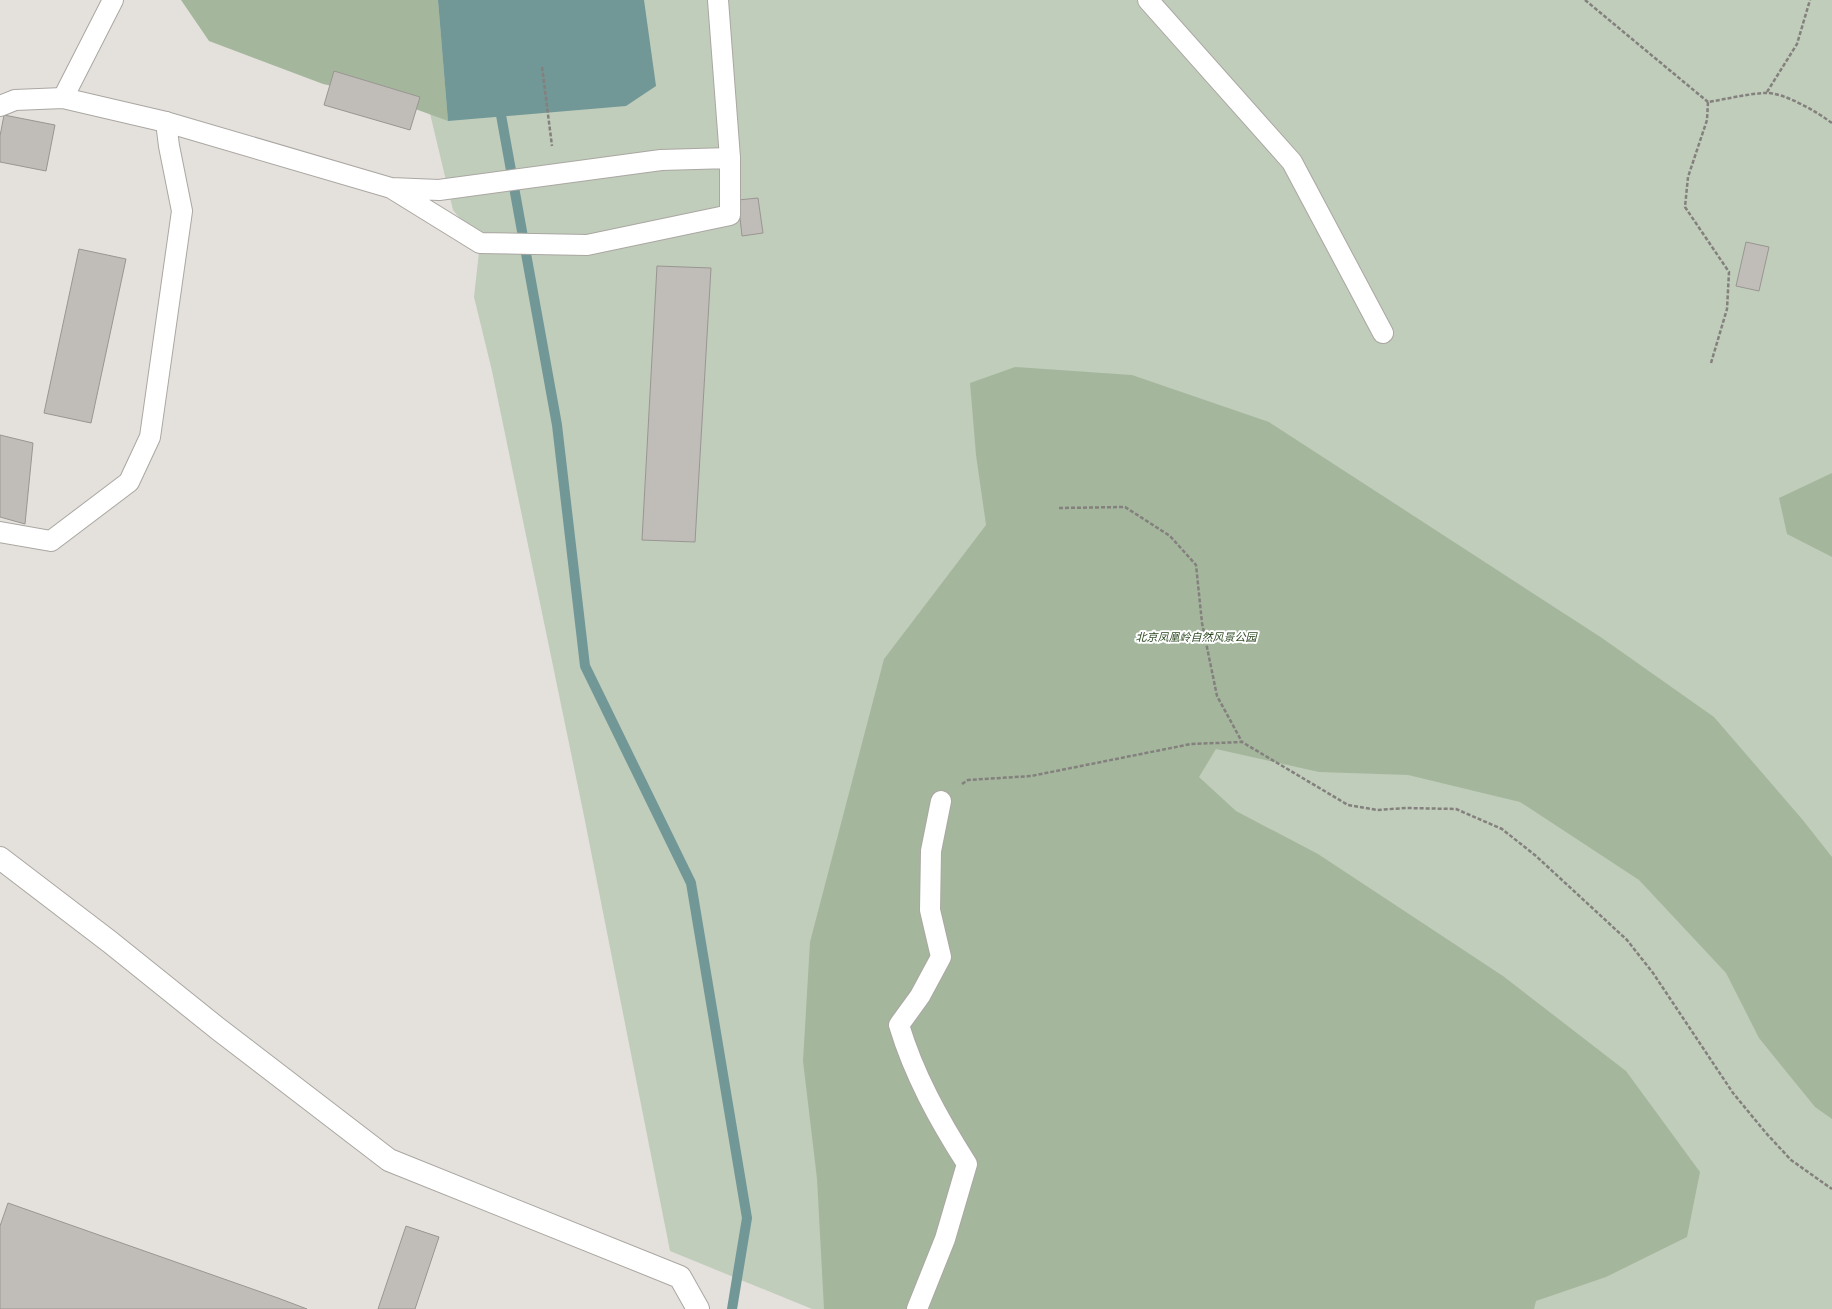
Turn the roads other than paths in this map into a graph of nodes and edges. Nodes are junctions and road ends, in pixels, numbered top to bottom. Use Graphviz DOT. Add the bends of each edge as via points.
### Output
graph roads {
  1 [pos="113,0"];
  2 [pos="718,0"];
  3 [pos="1148,0"];
  4 [pos="63,98"];
  5 [pos="0,106"];
  6 [pos="166,122"];
  7 [pos="730,158"];
  8 [pos="391,188"];
  9 [pos="1383,333"];
  10 [pos="0,532"];
  11 [pos="942,801"];
  12 [pos="0,858"];
  13 [pos="698,1309"];
  14 [pos="917,1309"];
  1 -- 4 [label="lane"];
  2 -- 7 [label="lane"];
  3 -- 9 [label="lane" via="1292,162"];
  4 -- 5 [label="lane" via="15,100"];
  4 -- 6 [label="lane"];
  6 -- 8 [label="lane"];
  6 -- 10 [label="lane" via="182,211 150,437 129,482 52,541"];
  7 -- 8 [label="lane" via="661,160 439,190"];
  7 -- 8 [label="lane" via="730,216 587,245 480,243"];
  11 -- 14 [label="lane" via="931,850 930,910 941,957 920,996 899,1025 939,1120 967,1164 945,1238"];
  12 -- 13 [label="street" via="389,1160 680,1277"];
}
